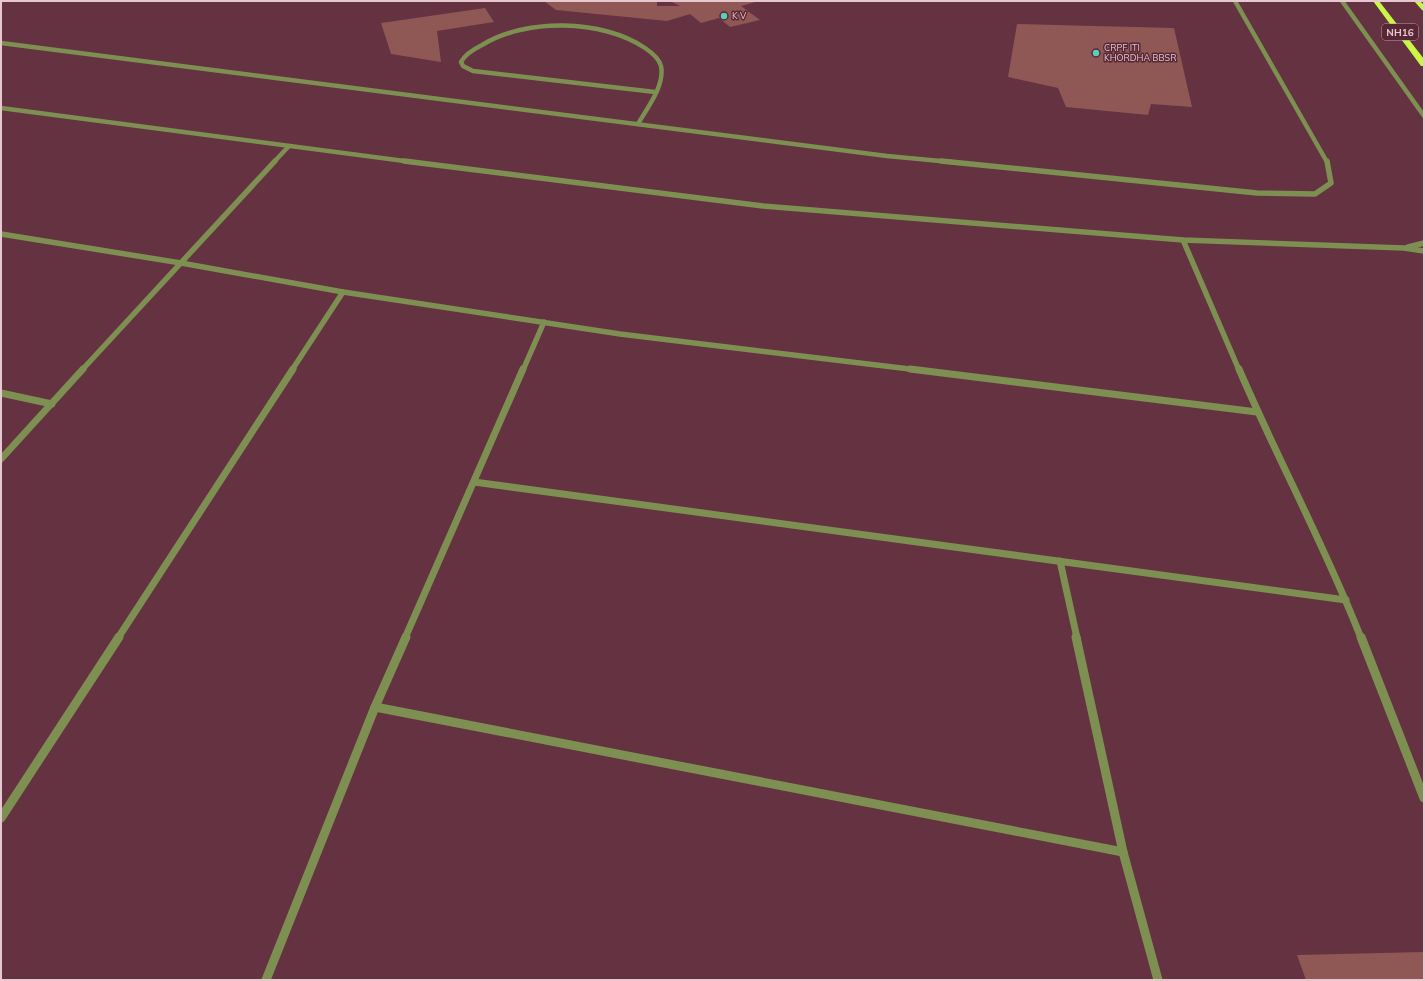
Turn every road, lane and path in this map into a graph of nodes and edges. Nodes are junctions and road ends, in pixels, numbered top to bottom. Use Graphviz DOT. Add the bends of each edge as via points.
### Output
graph roads {
  1 [pos="1235,1"];
  2 [pos="1342,1"];
  3 [pos="1376,1"];
  4 [pos="1417,1"];
  5 [pos="1424,9"];
  6 [pos="1,43"];
  7 [pos="1424,64"];
  8 [pos="655,92"];
  9 [pos="1,108"];
  10 [pos="1424,116"];
  11 [pos="638,124"];
  12 [pos="288,147"];
  13 [pos="1,234"];
  14 [pos="1183,240"];
  15 [pos="1424,243"];
  16 [pos="1404,248"];
  17 [pos="1424,251"];
  18 [pos="181,263"];
  19 [pos="343,292"];
  20 [pos="544,322"];
  21 [pos="1,393"];
  22 [pos="52,404"];
  23 [pos="1257,412"];
  24 [pos="1,459"];
  25 [pos="474,482"];
  26 [pos="1060,561"];
  27 [pos="1346,600"];
  28 [pos="375,707"];
  29 [pos="1424,798"];
  30 [pos="1,818"];
  31 [pos="1123,852"];
  32 [pos="266,980"];
  33 [pos="1158,980"];
  1 -- 11 [label="street" via="1327,161 1331,183 1315,194 1257,193 887,156"];
  2 -- 10 [label="street"];
  3 -- 7 [label="highway, NH16"];
  4 -- 5 [label="highway, NH16"];
  6 -- 11 [label="street"];
  8 -- 8 [label="street" via="660,84 660,61 642,45 593,28 567,26 514,32 487,40 461,62 462,66 480,72"];
  8 -- 11 [label="street"];
  9 -- 12 [label="street"];
  12 -- 14 [label="street" via="763,206"];
  12 -- 18 [label="street"];
  13 -- 18 [label="street"];
  14 -- 16 [label="street"];
  14 -- 23 [label="street"];
  15 -- 16 [label="street"];
  16 -- 17 [label="street"];
  18 -- 19 [label="street"];
  18 -- 22 [label="street"];
  19 -- 20 [label="street"];
  19 -- 30 [label="street"];
  20 -- 23 [label="street" via="628,335"];
  20 -- 25 [label="street"];
  21 -- 22 [label="street"];
  22 -- 24 [label="street"];
  23 -- 27 [label="street"];
  25 -- 26 [label="street"];
  25 -- 28 [label="street"];
  26 -- 27 [label="street"];
  26 -- 31 [label="street"];
  27 -- 29 [label="street"];
  28 -- 31 [label="street"];
  28 -- 32 [label="street"];
  31 -- 33 [label="street"];
}
